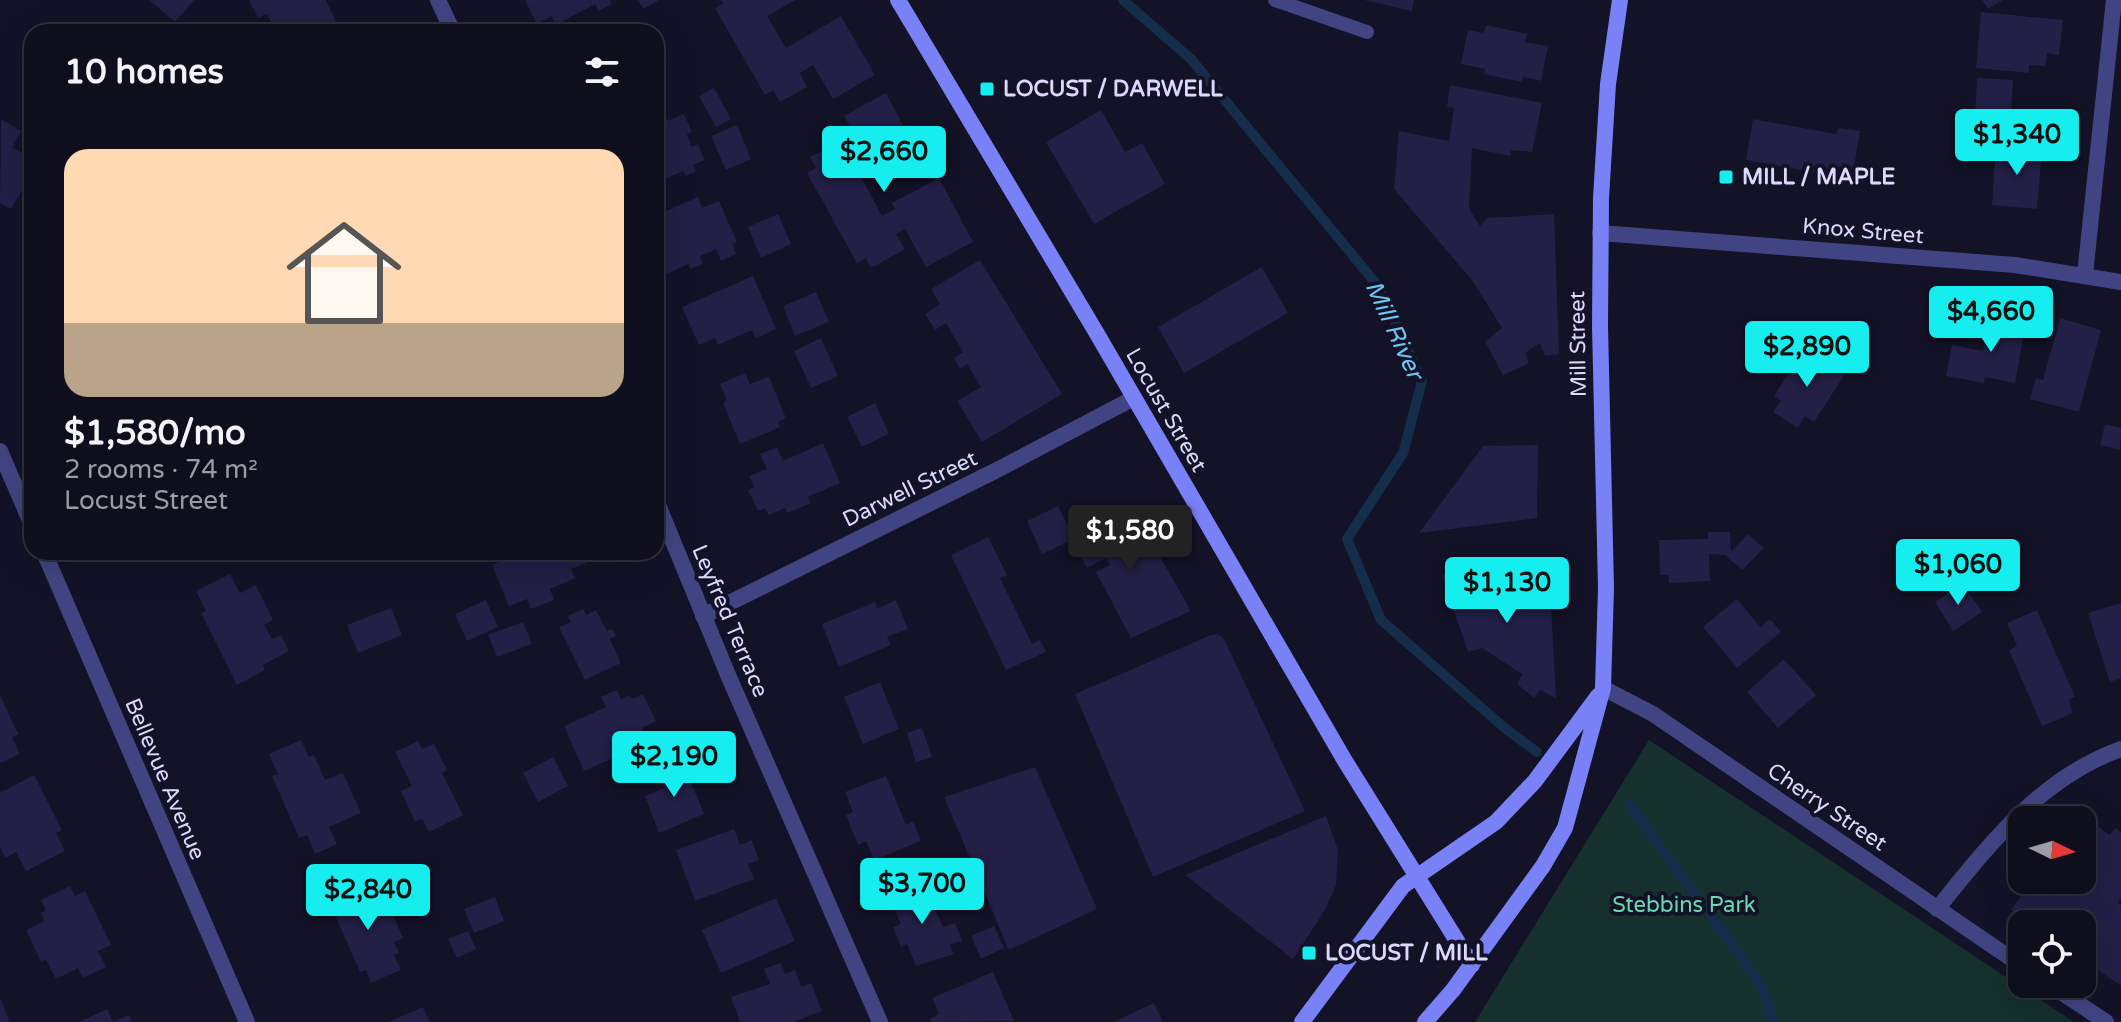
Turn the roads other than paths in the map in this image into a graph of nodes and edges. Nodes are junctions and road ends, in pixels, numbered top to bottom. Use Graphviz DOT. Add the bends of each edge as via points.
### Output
graph roads {
  1 [pos="438,0"];
  2 [pos="898,0"];
  3 [pos="1275,0"];
  4 [pos="1620,0"];
  5 [pos="2114,0"];
  6 [pos="449,24"];
  7 [pos="1367,32"];
  8 [pos="1600,233"];
  9 [pos="2085,274"];
  10 [pos="2121,282"];
  11 [pos="1134,398"];
  12 [pos="0,451"];
  13 [pos="24,506"];
  14 [pos="664,520"];
  15 [pos="47,560"];
  16 [pos="703,616"];
  17 [pos="1603,688"];
  18 [pos="2121,749"];
  19 [pos="1416,877"];
  20 [pos="1937,909"];
  21 [pos="2008,957"];
  22 [pos="1472,965"];
  23 [pos="2070,998"];
  24 [pos="247,1022"];
  25 [pos="880,1022"];
  26 [pos="1302,1022"];
  27 [pos="1425,1022"];
  28 [pos="2106,1022"];
  1 -- 6 [label="street"];
  2 -- 11 [label="main road, Locust Street"];
  3 -- 7 [label="lane"];
  4 -- 8 [label="main road, Mill Street" via="1604,128"];
  5 -- 9 [label="street"];
  8 -- 9 [label="street, Knox Street"];
  8 -- 17 [label="main road, Mill Street"];
  9 -- 10 [label="street, Knox Street"];
  11 -- 16 [label="street, Darwell Street"];
  11 -- 19 [label="main road, Locust Street"];
  12 -- 13 [label="street"];
  14 -- 16 [label="street, Leyfred Terrace"];
  15 -- 24 [label="street, Bellevue Avenue"];
  16 -- 25 [label="street, Leyfred Terrace"];
  17 -- 19 [label="main road" via="1535,781 1496,822"];
  17 -- 20 [label="street, Cherry Street" via="1653,714"];
  17 -- 22 [label="main road, Mill Street" via="1565,828"];
  18 -- 20 [label="street" via="2077,770 2020,811"];
  19 -- 22 [label="main road, Locust Street"];
  19 -- 26 [label="main road" via="1372,925"];
  20 -- 21 [label="street, Cherry Street"];
  22 -- 27 [label="main road, Mill Street"];
  23 -- 28 [label="street"];
}
